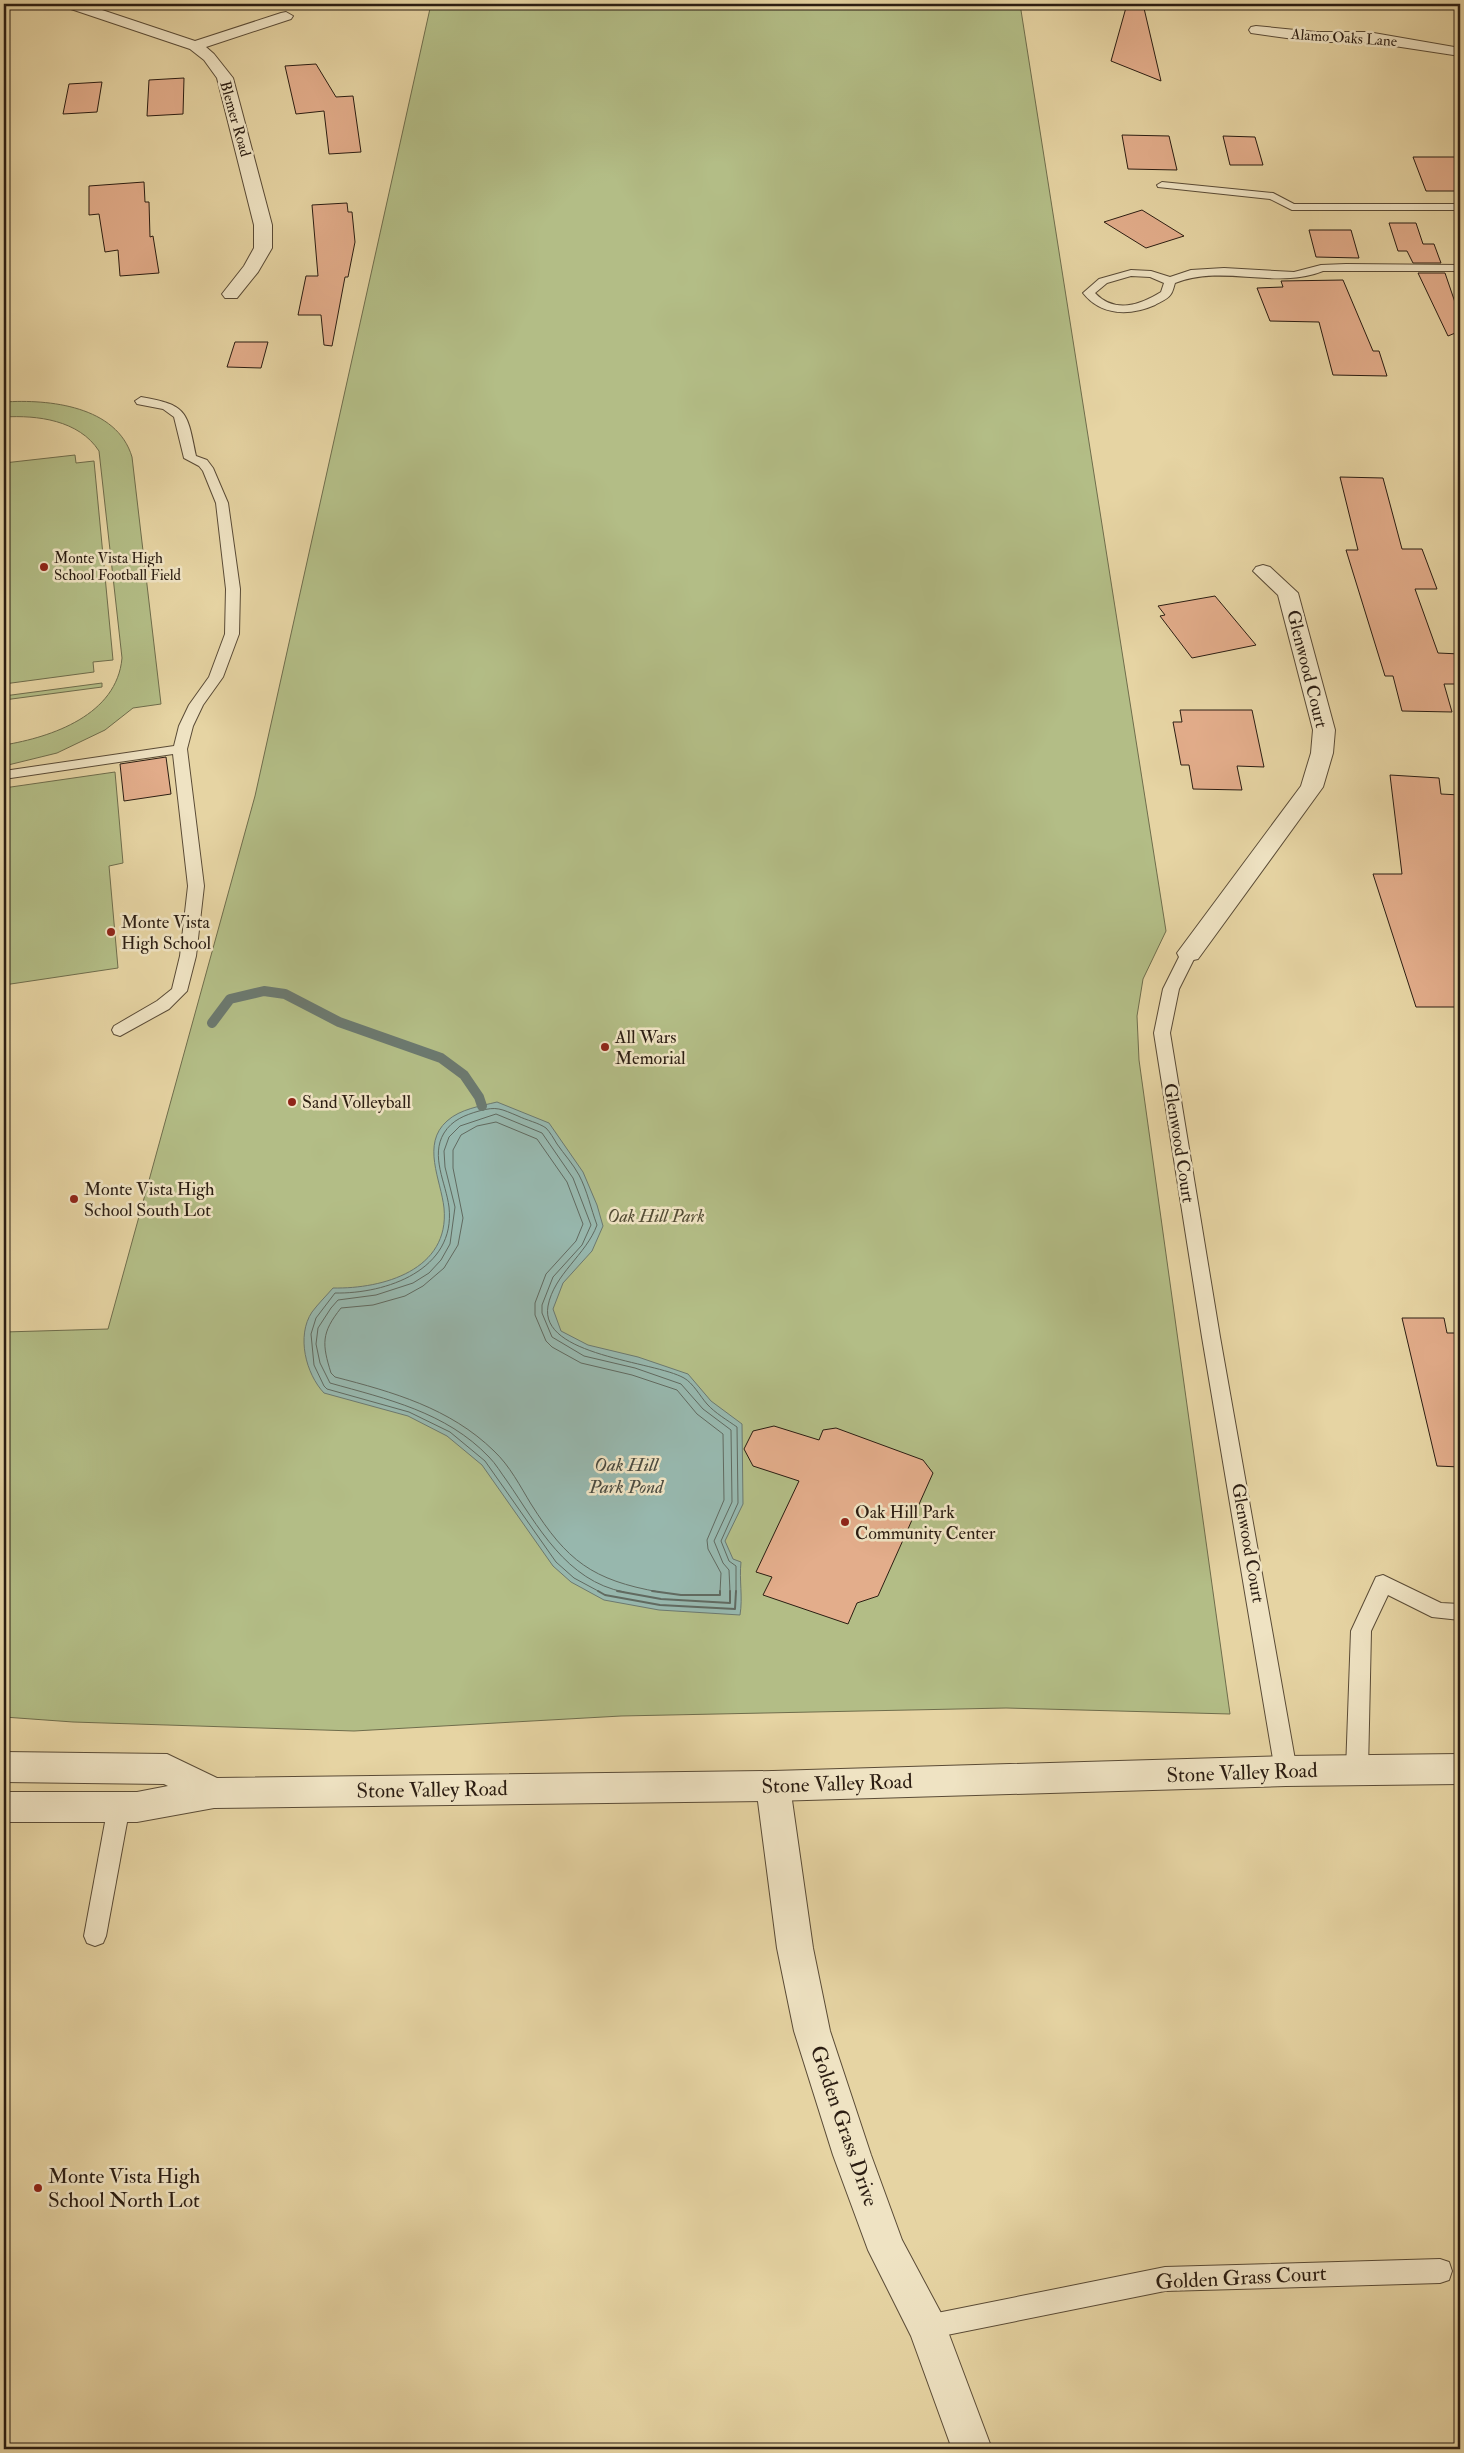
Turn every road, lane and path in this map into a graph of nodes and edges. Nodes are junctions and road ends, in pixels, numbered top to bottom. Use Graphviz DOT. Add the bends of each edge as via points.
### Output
graph roads {
  1 [pos="70,4"];
  2 [pos="286,16"];
  3 [pos="1256,30"];
  4 [pos="196,46"];
  5 [pos="1460,52"];
  6 [pos="1162,185"];
  7 [pos="1460,208"];
  8 [pos="1460,268"];
  9 [pos="1170,281"];
  10 [pos="231,294"];
  11 [pos="141,401"];
  12 [pos="1263,571"];
  13 [pos="180,749"];
  14 [pos="4,775"];
  15 [pos="1189,954"];
  16 [pos="120,1030"];
  17 [pos="1460,1612"];
  18 [pos="4,1767"];
  19 [pos="1460,1769"];
  20 [pos="1357,1770"];
  21 [pos="1286,1771"];
  22 [pos="773,1786"];
  23 [pos="214,1793"];
  24 [pos="119,1806"];
  25 [pos="4,1807"];
  26 [pos="95,1936"];
  27 [pos="1440,2271"];
  28 [pos="927,2327"];
  29 [pos="972,2449"];
  1 -- 4 [label="street, Blemer Road"];
  2 -- 4 [label="street"];
  3 -- 5 [label="street, Alamo Oaks Lane" via="1316,37 1368,37"];
  4 -- 10 [label="street, Blemer Road" via="209,57 224,78 262,216 263,248"];
  6 -- 7 [label="lane" via="1273,196 1292,207"];
  8 -- 9 [label="lane" via="1346,267 1321,268 1306,274 1224,271 1191,273"];
  9 -- 9 [label="lane" via="1166,294 1147,306 1118,310 1096,303 1089,293 1103,281 1131,273 1151,274"];
  11 -- 13 [label="lane" via="166,404 176,410 190,458 203,463 209,471 222,503 233,589 232,634 216,677 186,726"];
  12 -- 15 [label="street, Glenwood Court" via="1288,593 1324,730 1322,753 1312,788"];
  13 -- 14 [label="lane"];
  13 -- 16 [label="lane" via="196,886 188,956 179,990 163,1004"];
  15 -- 21 [label="lane, Glenwood Court" via="1171,989 1162,1033"];
  17 -- 20 [label="lane" via="1439,1611 1383,1583 1361,1631"];
  18 -- 23 [label="street, Stone Valley Road" via="167,1769"];
  19 -- 20 [label="street, Stone Valley Road"];
  20 -- 21 [label="street, Stone Valley Road"];
  21 -- 22 [label="street, Stone Valley Road"];
  22 -- 23 [label="street, Stone Valley Road"];
  22 -- 28 [label="street, Golden Grass Drive" via="795,1948 812,2031 887,2250"];
  23 -- 24 [label="street, Stone Valley Road" via="137,1807"];
  24 -- 25 [label="street, Stone Valley Road"];
  24 -- 26 [label="lane"];
  27 -- 28 [label="lane, Golden Grass Court" via="1165,2279"];
  28 -- 29 [label="street, Golden Grass Drive"];
}
